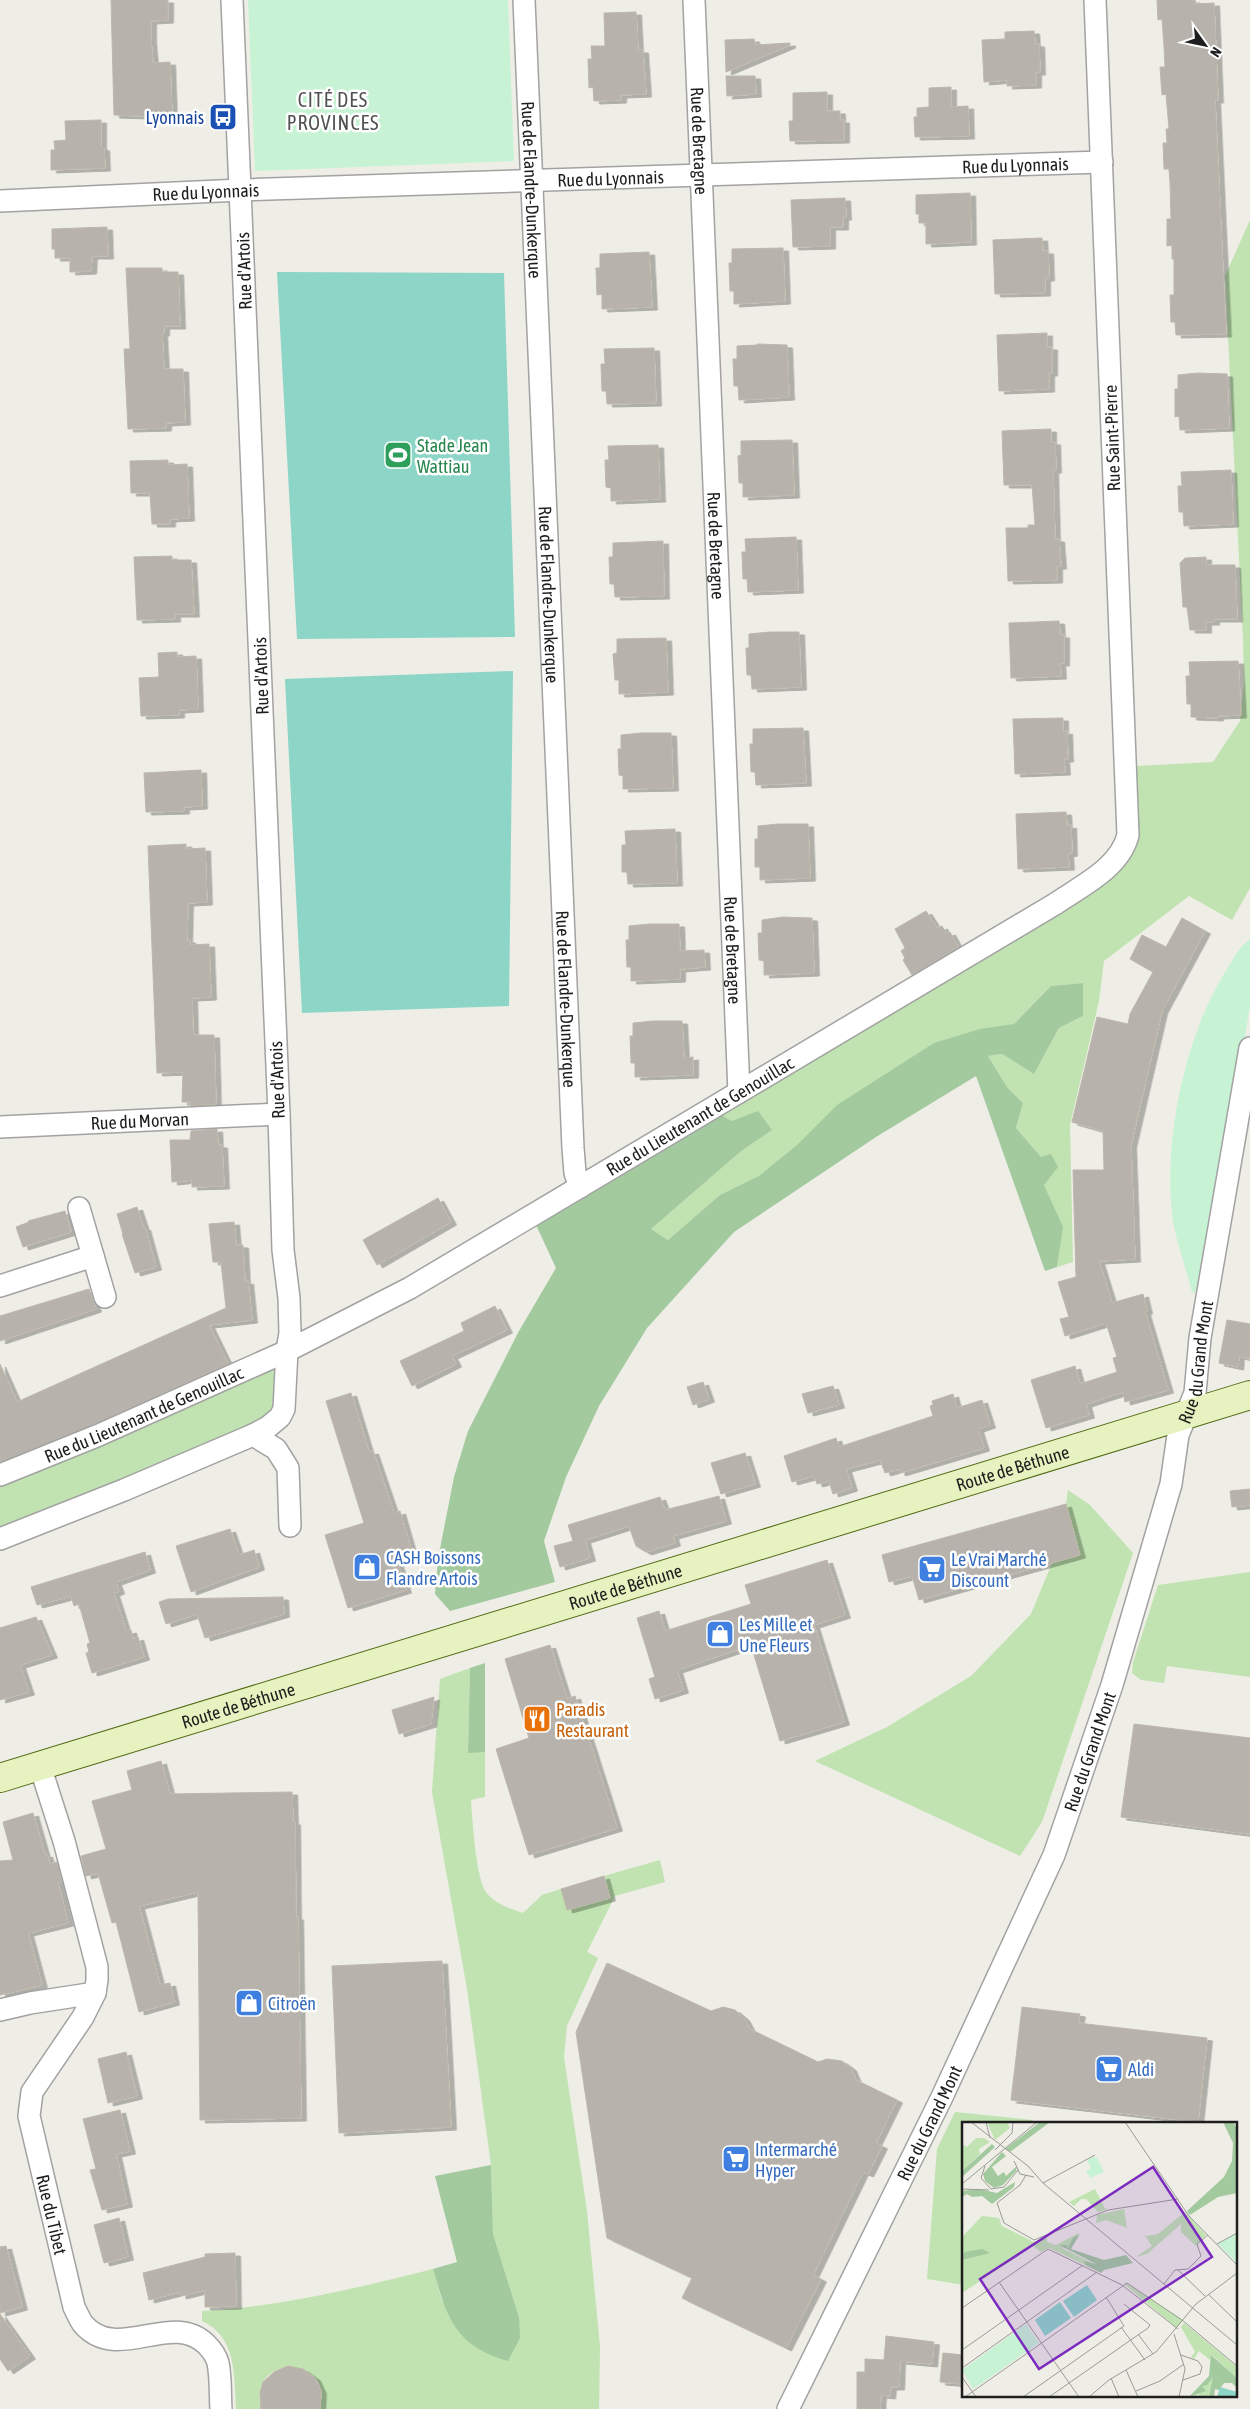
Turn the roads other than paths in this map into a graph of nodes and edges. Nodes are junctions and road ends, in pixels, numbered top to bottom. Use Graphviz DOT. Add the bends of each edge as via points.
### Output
graph roads {
  1 [pos="232,0"];
  2 [pos="524,0"];
  3 [pos="694,0"];
  4 [pos="1095,0"];
  5 [pos="1102,162"];
  6 [pos="702,175"];
  7 [pos="532,180"];
  8 [pos="241,190"];
  9 [pos="0,201"];
  10 [pos="1106,869"];
  11 [pos="1250,1048"];
  12 [pos="739,1092"];
  13 [pos="279,1114"];
  14 [pos="0,1127"];
  15 [pos="580,1188"];
  16 [pos="79,1208"];
  17 [pos="93,1256"];
  18 [pos="0,1286"];
  19 [pos="105,1297"];
  20 [pos="286,1351"];
  21 [pos="1250,1395"];
  22 [pos="1186,1414"];
  23 [pos="254,1435"];
  24 [pos="0,1475"];
  25 [pos="290,1526"];
  26 [pos="0,1538"];
  27 [pos="40,1766"];
  28 [pos="0,1778"];
  29 [pos="95,1993"];
  30 [pos="0,2010"];
  31 [pos="221,2409"];
  32 [pos="788,2409"];
  1 -- 8 [label="street, Rue d'Artois"];
  2 -- 7 [label="street, Rue de Flandre-Dunkerque"];
  3 -- 6 [label="street, Rue de Bretagne"];
  4 -- 5 [label="street, Rue Saint-Pierre"];
  5 -- 6 [label="street, Rue du Lyonnais"];
  5 -- 10 [label="street, Rue Saint-Pierre" via="1128,835 1118,858"];
  6 -- 7 [label="street, Rue du Lyonnais"];
  6 -- 12 [label="street, Rue de Bretagne"];
  7 -- 8 [label="street, Rue du Lyonnais"];
  7 -- 15 [label="street, Rue de Flandre-Dunkerque" via="573,1148"];
  8 -- 9 [label="street, Rue du Lyonnais"];
  8 -- 13 [label="street, Rue d'Artois"];
  10 -- 12 [label="street, Rue du Lieutenant de Genouillac" via="1055,904"];
  11 -- 22 [label="street, Rue du Grand Mont" via="1200,1338 1195,1393"];
  12 -- 15 [label="street, Rue du Lieutenant de Genouillac"];
  13 -- 14 [label="street, Rue du Morvan"];
  13 -- 20 [label="street, Rue d'Artois" via="282,1250 290,1324"];
  15 -- 20 [label="street, Rue du Lieutenant de Genouillac" via="410,1288"];
  16 -- 17 [label="street"];
  17 -- 18 [label="street"];
  17 -- 19 [label="street"];
  20 -- 23 [label="street" via="284,1410 276,1422"];
  20 -- 24 [label="street, Rue du Lieutenant de Genouillac"];
  21 -- 22 [label="main road, Route de Béthune"];
  22 -- 27 [label="main road, Route de Béthune"];
  22 -- 32 [label="street, Rue du Grand Mont" via="1178,1435 1171,1484 1112,1686 1054,1855 942,2097"];
  23 -- 25 [label="street" via="276,1449 288,1468"];
  23 -- 26 [label="street"];
  27 -- 28 [label="main road, Route de Béthune"];
  27 -- 29 [label="street, Rue du Tibet" via="98,1967"];
  29 -- 30 [label="street" via="30,2002"];
  29 -- 31 [label="street, Rue du Tibet" via="70,2038 35,2087 29,2102 29,2116 74,2307 83,2324 93,2333 114,2340 178,2330 202,2340 213,2351 218,2363"];
}
